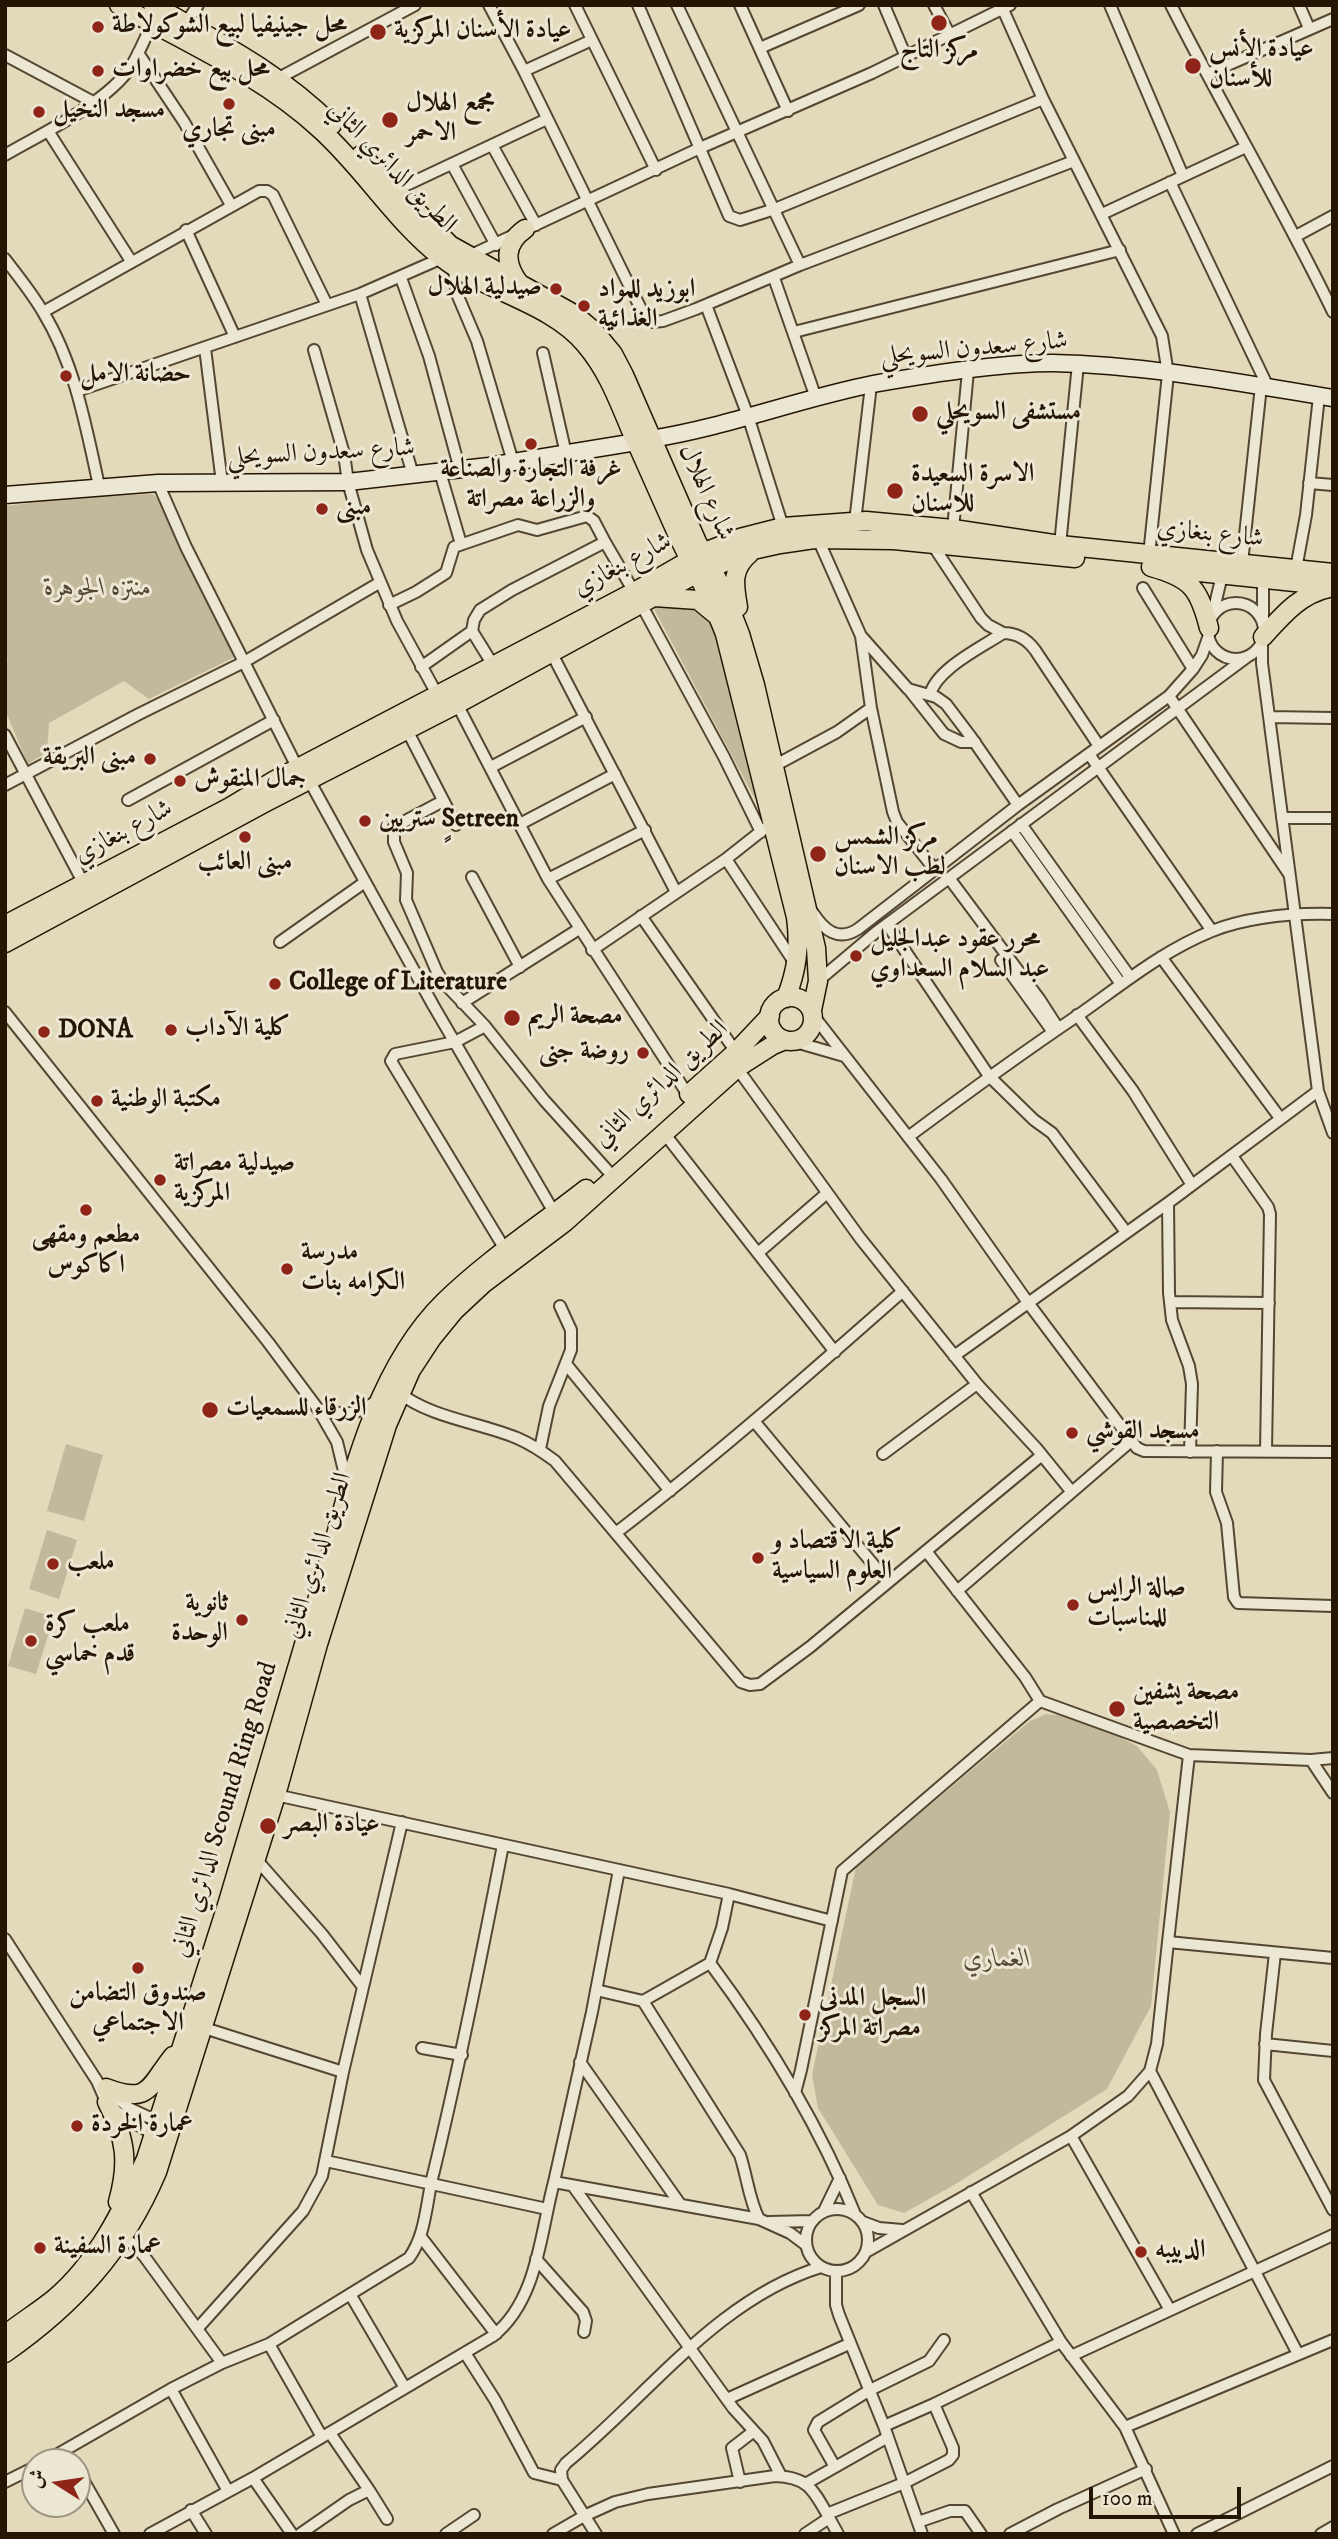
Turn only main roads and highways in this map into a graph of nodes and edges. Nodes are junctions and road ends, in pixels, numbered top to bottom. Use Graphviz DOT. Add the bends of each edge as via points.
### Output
graph roads {
  1 [pos="119,5"];
  2 [pos="153,5"];
  3 [pos="181,30"];
  4 [pos="531,227"];
  5 [pos="455,260"];
  6 [pos="519,283"];
  7 [pos="1326,397"];
  8 [pos="644,440"];
  9 [pos="5,495"];
  10 [pos="753,550"];
  11 [pos="1150,561"];
  12 [pos="700,564"];
  13 [pos="1262,573"];
  14 [pos="1333,573"];
  15 [pos="1333,587"];
  16 [pos="643,598"];
  17 [pos="720,621"];
  18 [pos="1210,627"];
  19 [pos="740,634"];
  20 [pos="1263,634"];
  21 [pos="303,774"];
  22 [pos="773,825"];
  23 [pos="6,924"];
  24 [pos="5,943"];
  25 [pos="786,998"];
  26 [pos="812,1012"];
  27 [pos="769,1016"];
  28 [pos="789,1041"];
  29 [pos="737,1060"];
  30 [pos="688,1102"];
  31 [pos="390,1391"];
  32 [pos="368,1433"];
  33 [pos="342,1545"];
  34 [pos="268,1793"];
  35 [pos="196,2025"];
  36 [pos="180,2048"];
  37 [pos="162,2131"];
  38 [pos="116,2233"];
  39 [pos="5,2334"];
  40 [pos="5,2353"];
  1 -- 3 [label="main road, الطريق الدائري الثاني" via="152,24"];
  2 -- 3 [label="main road, الطريق الدائري الثاني"];
  3 -- 5 [label="main road, الطريق الدائري الثاني" via="322,130 410,228"];
  3 -- 5 [label="main road, الطريق الدائري الثاني" via="251,60 306,99 450,246"];
  4 -- 6 [label="main road" via="511,244 510,271"];
  5 -- 6 [label="main road"];
  5 -- 8 [label="main road, الطريق الدائري الثاني" via="565,326 585,343"];
  6 -- 8 [label="main road" via="594,331 624,375"];
  7 -- 8 [label="main road, شارع سعدون السويحلي" via="1168,374 1049,363 871,385"];
  8 -- 9 [label="main road, شارع سعدون السويحلي" via="460,470 348,482 158,483"];
  8 -- 12 [label="main road, شارع الهلال"];
  10 -- 11 [label="main road, شارع بنغازي" via="818,539 894,540"];
  10 -- 12 [label="main road, شارع بنغازي"];
  10 -- 19 [label="main road" via="734,575"];
  11 -- 12 [label="main road, شارع بنغازي" via="953,529 855,522 783,527 740,538"];
  11 -- 13 [label="main road, شارع بنغازي" via="1230,566"];
  11 -- 18 [label="main road" via="1192,586"];
  12 -- 16 [label="main road, شارع بنغازي"];
  12 -- 17 [label="main road"];
  12 -- 19 [label="main road" via="722,588"];
  13 -- 14 [label="main road, شارع بنغازي" via="1296,569"];
  13 -- 15 [label="main road, شارع بنغازي"];
  15 -- 20 [label="main road" via="1300,600"];
  16 -- 17 [label="main road" via="698,600"];
  16 -- 21 [label="main road, شارع بنغازي" via="493,665"];
  16 -- 21 [label="main road, شارع بنغازي" via="407,730"];
  17 -- 22 [label="main road"];
  19 -- 22 [label="main road" via="774,765"];
  21 -- 23 [label="main road, شارع بنغازي"];
  21 -- 24 [label="main road, شارع بنغازي"];
  22 -- 25 [label="main road" via="796,917 799,952"];
  22 -- 26 [label="main road" via="806,904 816,948 818,981"];
  25 -- 26 [label="main road" via="801,999"];
  25 -- 27 [label="main road" via="773,1006"];
  26 -- 28 [label="main road" via="808,1033"];
  27 -- 28 [label="main road" via="773,1031"];
  27 -- 29 [label="main road, الطريق الدائري الثاني"];
  28 -- 29 [label="main road"];
  29 -- 30 [label="main road"];
  30 -- 31 [label="main road, الطريق الدائري الثاني" via="664,1133 565,1222 454,1311"];
  30 -- 31 [label="main road, الطريق الدائري الثاني" via="444,1303 423,1327"];
  31 -- 32 [label="main road, الطريق الدائري الثاني"];
  31 -- 33 [label="main road, الطريق الدائري الثاني"];
  32 -- 33 [label="main road, الدائري الثاني Scound Ring Road" via="345,1500"];
  33 -- 34 [label="main road, الدائري الثاني Scound Ring Road"];
  34 -- 35 [label="main road, الدائري الثاني Scound Ring Road"];
  34 -- 35 [label="main road" via="256,1859"];
  35 -- 36 [label="main road, الدائري الثاني Scound Ring Road"];
  35 -- 37 [label="main road"];
  36 -- 37 [label="main road, الدائري الثاني Scound Ring Road"];
  36 -- 38 [label="main road" via="144,2092 134,2096 103,2090 117,2121 126,2160"];
  37 -- 38 [label="main road"];
  38 -- 39 [label="main road" via="55,2298"];
  38 -- 40 [label="main road" via="106,2262 33,2334"];
}
